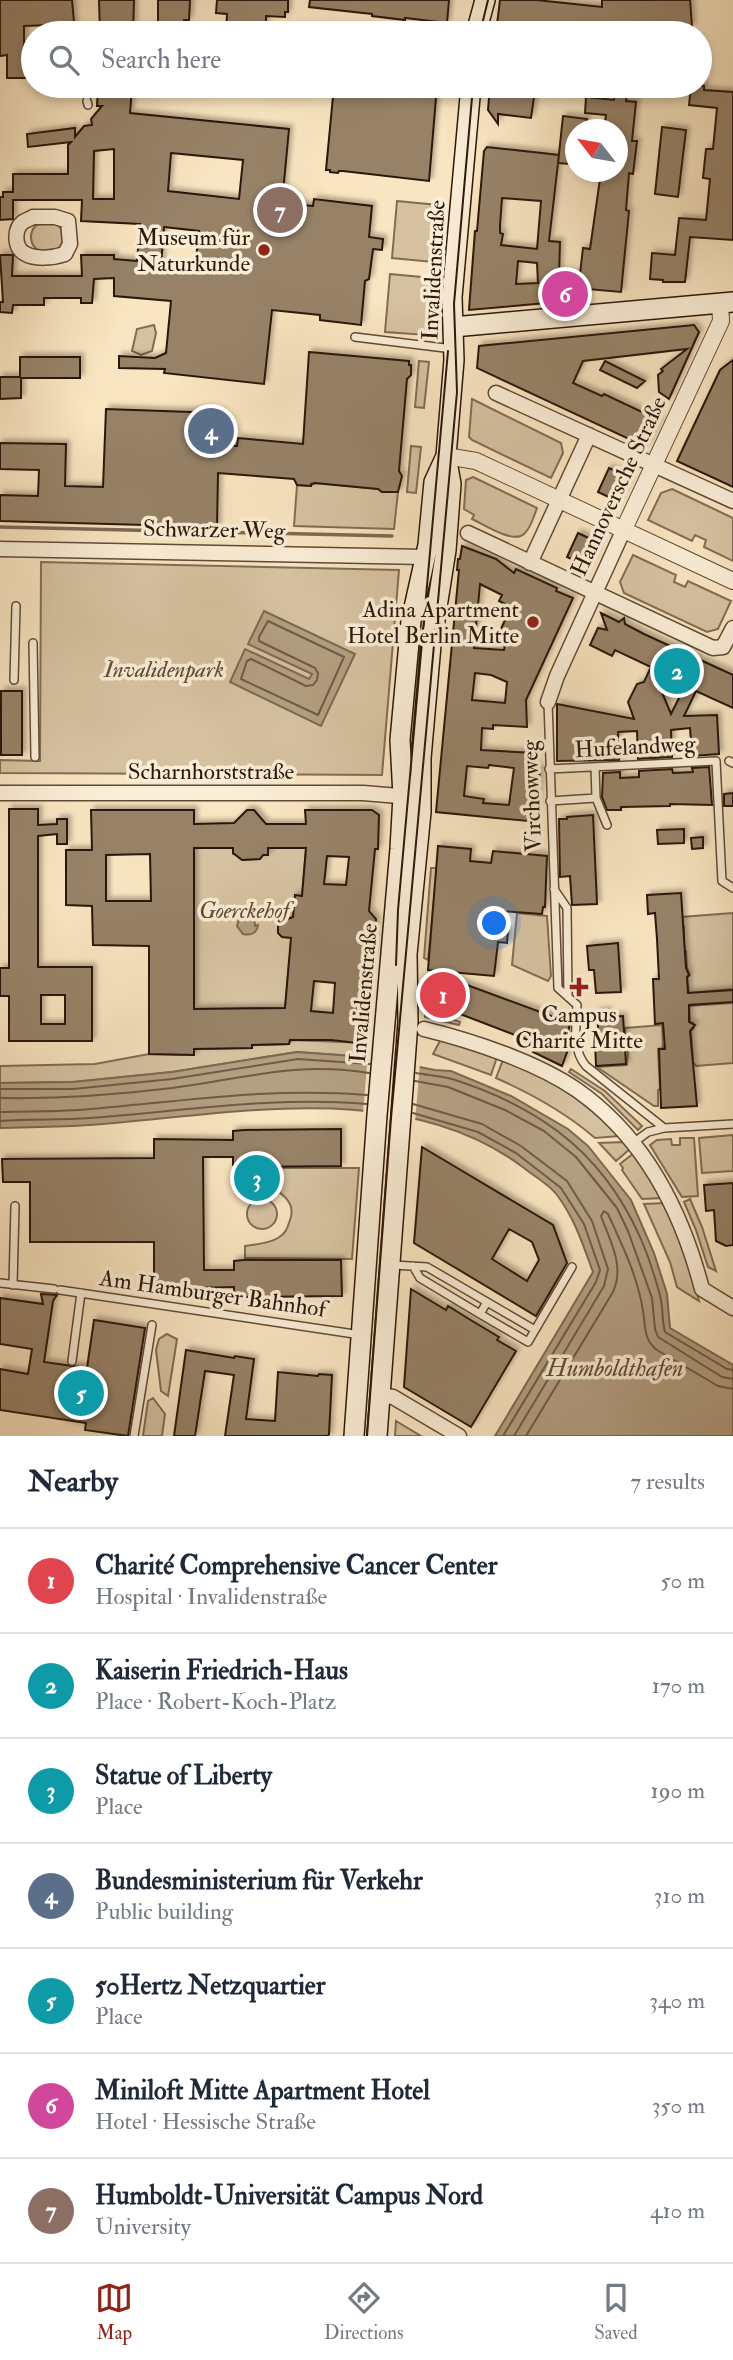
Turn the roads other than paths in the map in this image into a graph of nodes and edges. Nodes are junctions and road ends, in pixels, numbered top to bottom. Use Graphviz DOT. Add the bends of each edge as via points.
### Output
graph roads {
  1 [pos="470,0"];
  2 [pos="485,0"];
  3 [pos="473,21"];
  4 [pos="479,21"];
  5 [pos="470,98"];
  6 [pos="16,236"];
  7 [pos="0,237"];
  8 [pos="727,302"];
  9 [pos="453,327"];
  10 [pos="355,337"];
  11 [pos="453,349"];
  12 [pos="496,393"];
  13 [pos="589,435"];
  14 [pos="446,456"];
  15 [pos="654,465"];
  16 [pos="559,499"];
  17 [pos="733,501"];
  18 [pos="625,529"];
  19 [pos="468,533"];
  20 [pos="0,549"];
  21 [pos="435,557"];
  22 [pos="530,563"];
  23 [pos="733,581"];
  24 [pos="595,594"];
  25 [pos="16,606"];
  26 [pos="733,628"];
  27 [pos="33,643"];
  28 [pos="14,680"];
  29 [pos="548,702"];
  30 [pos="35,757"];
  31 [pos="595,767"];
  32 [pos="549,769"];
  33 [pos="0,793"];
  34 [pos="412,796"];
  35 [pos="597,799"];
  36 [pos="550,801"];
  37 [pos="607,825"];
  38 [pos="733,888"];
  39 [pos="554,889"];
  40 [pos="568,997"];
  41 [pos="424,1028"];
  42 [pos="733,1124"];
  43 [pos="664,1128"];
  44 [pos="633,1143"];
  45 [pos="15,1206"];
  46 [pos="389,1265"];
  47 [pos="413,1266"];
  48 [pos="572,1267"];
  49 [pos="0,1283"];
  50 [pos="13,1284"];
  51 [pos="81,1293"];
  52 [pos="487,1302"];
  53 [pos="733,1308"];
  54 [pos="480,1314"];
  55 [pos="152,1325"];
  56 [pos="535,1330"];
  57 [pos="361,1335"];
  58 [pos="72,1361"];
  59 [pos="380,1395"];
  60 [pos="134,1436"];
  61 [pos="354,1436"];
  62 [pos="377,1436"];
  63 [pos="459,1436"];
  1 -- 3 [label="main road"];
  2 -- 4 [label="main road"];
  5 -- 9 [label="main road, Invalidenstraße"];
  6 -- 7 [label="street"];
  8 -- 9 [label="main road"];
  8 -- 15 [label="street, Hannoversche Straße"];
  9 -- 11 [label="main road, Invalidenstraße"];
  10 -- 11 [label="lane"];
  11 -- 14 [label="main road, Invalidenstraße"];
  12 -- 13 [label="street"];
  13 -- 15 [label="street"];
  13 -- 16 [label="street"];
  14 -- 16 [label="street" via="476,461"];
  14 -- 21 [label="main road, Invalidenstraße" via="434,482"];
  15 -- 17 [label="street"];
  15 -- 18 [label="street, Hannoversche Straße"];
  16 -- 18 [label="street"];
  16 -- 22 [label="street"];
  18 -- 23 [label="street"];
  18 -- 24 [label="street, Hannoversche Straße"];
  19 -- 22 [label="street"];
  20 -- 21 [label="street, Schwarzer Weg"];
  21 -- 34 [label="main road, Invalidenstraße" via="411,621 402,713 399,748"];
  22 -- 24 [label="street"];
  24 -- 26 [label="street" via="713,649 723,647"];
  24 -- 29 [label="street, Hannoversche Straße"];
  25 -- 28 [label="lane"];
  27 -- 30 [label="lane"];
  29 -- 32 [label="lane, Virchowweg"];
  31 -- 32 [label="lane, Hufelandweg"];
  31 -- 35 [label="lane"];
  31 -- 38 [label="lane, Hufelandweg" via="716,761 722,881"];
  32 -- 36 [label="lane, Virchowweg"];
  33 -- 34 [label="street, Scharnhorststraße"];
  34 -- 46 [label="main road, Invalidenstraße" via="408,1022"];
  34 -- 57 [label="main road, Invalidenstraße" via="380,1050"];
  35 -- 36 [label="lane"];
  35 -- 37 [label="lane"];
  36 -- 39 [label="lane, Virchowweg"];
  39 -- 40 [label="lane, Virchowweg" via="566,908"];
  39 -- 40 [label="lane, Virchowweg" via="558,988"];
  40 -- 43 [label="lane, Virchowweg" via="576,1005 580,1059"];
  41 -- 44 [label="street" via="501,1053 576,1090"];
  42 -- 43 [label="lane"];
  43 -- 44 [label="lane"];
  44 -- 53 [label="street" via="670,1199 702,1289"];
  45 -- 50 [label="lane"];
  46 -- 47 [label="lane"];
  46 -- 59 [label="main road, Invalidenstraße"];
  47 -- 52 [label="lane" via="427,1267"];
  47 -- 54 [label="lane" via="420,1278"];
  48 -- 56 [label="lane"];
  49 -- 50 [label="lane, Am Hamburger Bahnhof"];
  50 -- 51 [label="lane, Am Hamburger Bahnhof"];
  51 -- 57 [label="lane, Am Hamburger Bahnhof"];
  51 -- 58 [label="lane"];
  52 -- 54 [label="lane"];
  52 -- 56 [label="lane"];
  54 -- 56 [label="lane" via="528,1342"];
  55 -- 60 [label="lane"];
  57 -- 61 [label="main road, Invalidenstraße"];
  59 -- 62 [label="main road, Invalidenstraße"];
  59 -- 63 [label="street" via="393,1397"];
}
